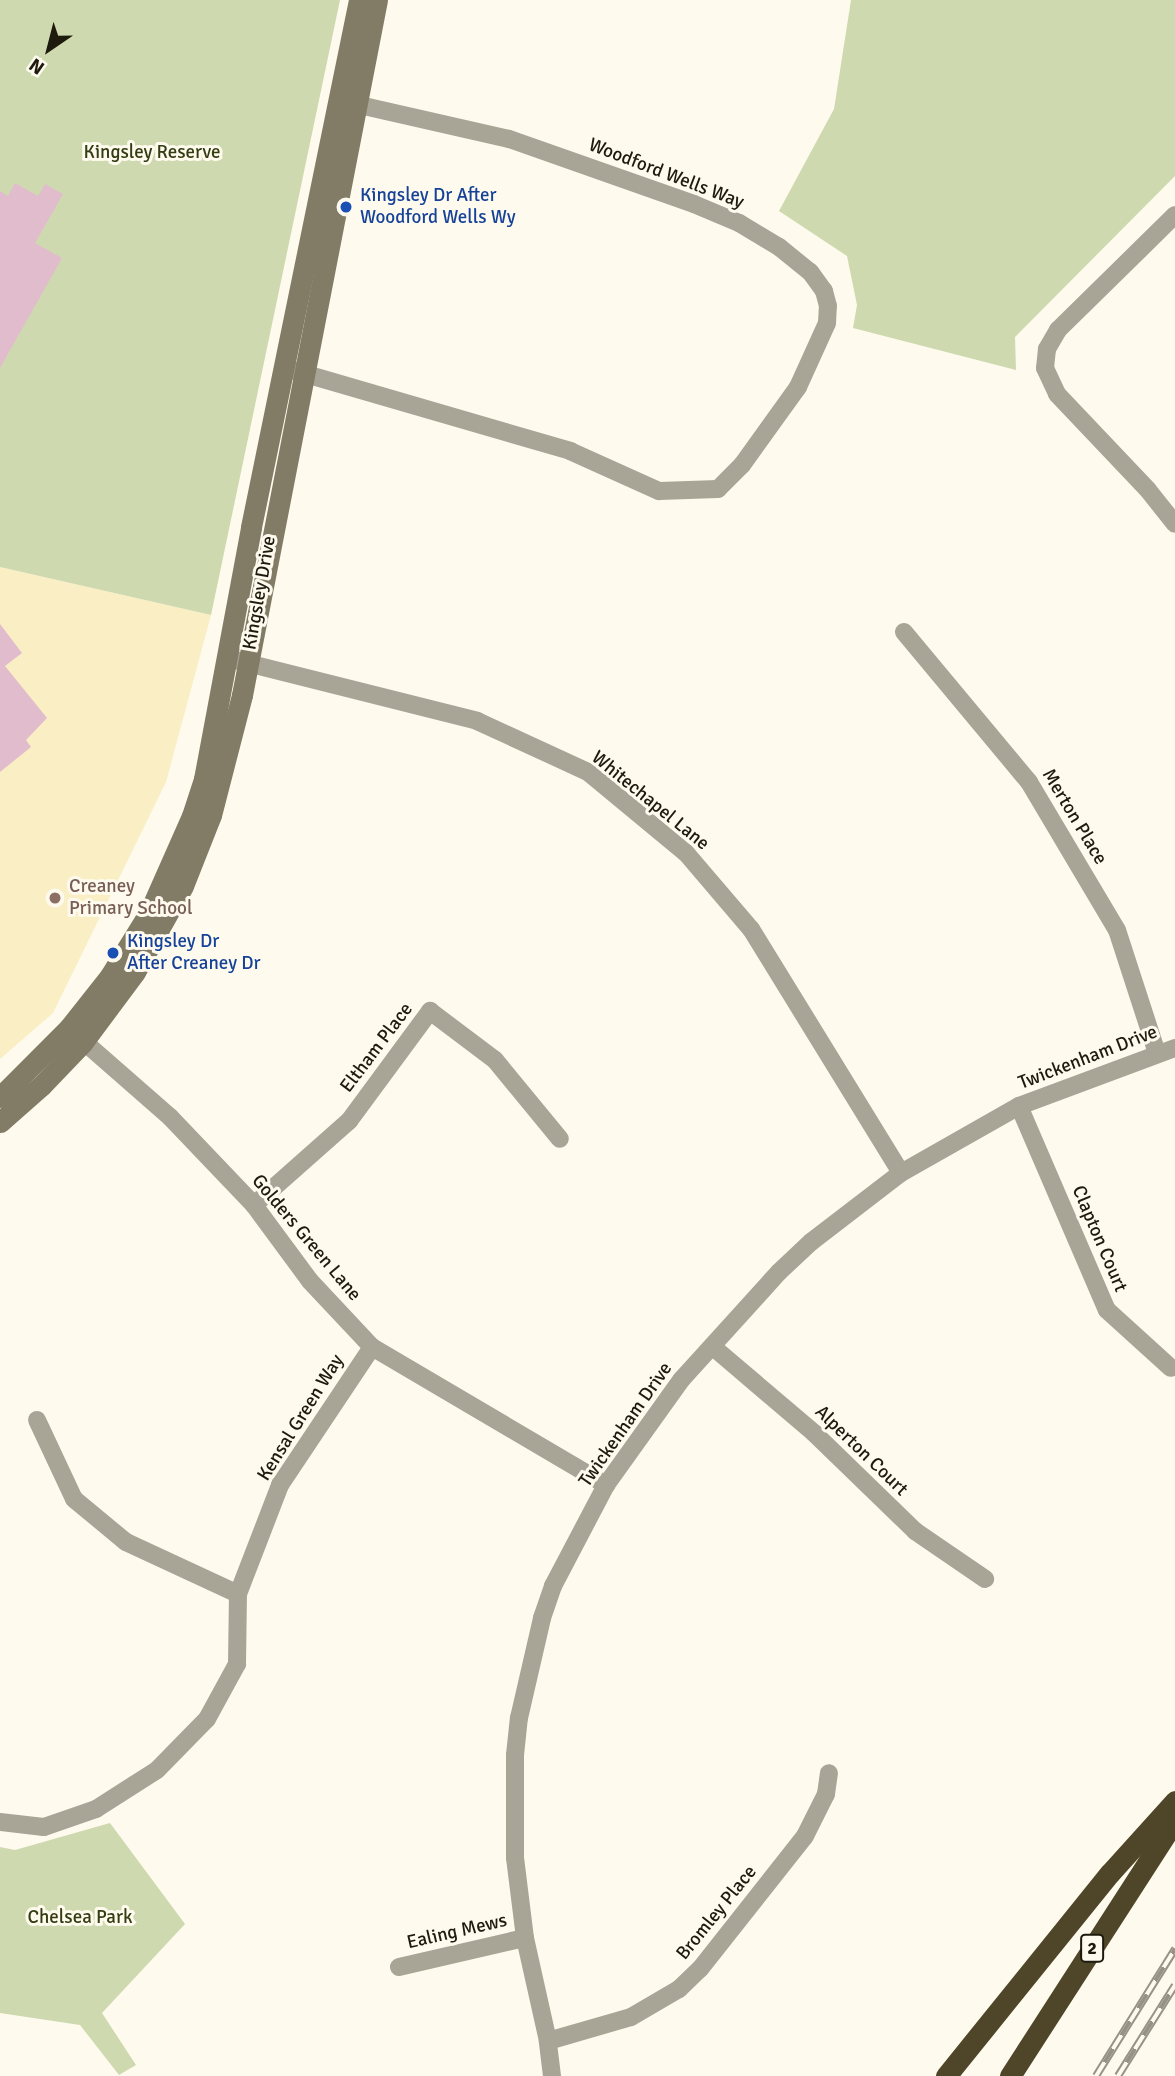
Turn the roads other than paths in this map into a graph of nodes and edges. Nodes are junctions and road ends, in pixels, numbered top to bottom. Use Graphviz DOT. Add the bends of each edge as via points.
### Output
graph roads {
  1 [pos="359,0"];
  2 [pos="377,0"];
  3 [pos="337,101"];
  4 [pos="358,104"];
  5 [pos="1175,215"];
  6 [pos="295,371"];
  7 [pos="1175,524"];
  8 [pos="904,632"];
  9 [pos="237,660"];
  10 [pos="76,1035"];
  11 [pos="1166,1050"];
  12 [pos="0,1097"];
  13 [pos="1019,1106"];
  14 [pos="0,1122"];
  15 [pos="560,1139"];
  16 [pos="901,1173"];
  17 [pos="254,1205"];
  18 [pos="372,1347"];
  19 [pos="713,1347"];
  20 [pos="1171,1368"];
  21 [pos="37,1420"];
  22 [pos="606,1485"];
  23 [pos="985,1579"];
  24 [pos="238,1594"];
  25 [pos="830,1773"];
  26 [pos="1175,1801"];
  27 [pos="1175,1820"];
  28 [pos="0,1822"];
  29 [pos="525,1938"];
  30 [pos="399,1967"];
  31 [pos="548,2041"];
  32 [pos="552,2076"];
  33 [pos="946,2076"];
  34 [pos="1010,2076"];
  1 -- 3 [label="main road, Kingsley Drive"];
  2 -- 4 [label="main road, Kingsley Drive"];
  3 -- 4 [label="street, Woodford Wells Way"];
  3 -- 6 [label="main road, Kingsley Drive"];
  4 -- 6 [label="main road, Kingsley Drive"];
  4 -- 6 [label="street, Woodford Wells Way" via="509,139 739,223 810,272 824,291 827,323 798,387 742,465 718,489 659,491 570,451"];
  5 -- 7 [label="street" via="1058,330 1045,359 1057,394"];
  6 -- 9 [label="main road, Kingsley Drive" via="251,527"];
  8 -- 11 [label="street, Merton Place" via="1029,782 1117,930"];
  9 -- 10 [label="main road, Kingsley Drive" via="204,779 175,861"];
  9 -- 16 [label="street, Whitechapel Lane" via="477,721 588,772 685,853 751,929"];
  10 -- 12 [label="main road, Kingsley Drive"];
  10 -- 14 [label="main road, Kingsley Drive" via="41,1086"];
  10 -- 17 [label="street, Golders Green Lane" via="170,1117"];
  11 -- 13 [label="street, Twickenham Drive"];
  13 -- 16 [label="street, Twickenham Drive"];
  13 -- 20 [label="street, Clapton Court" via="1107,1310"];
  15 -- 17 [label="street, Eltham Place" via="495,1060 430,1010 349,1121"];
  16 -- 19 [label="street, Twickenham Drive" via="811,1242"];
  17 -- 18 [label="street, Golders Green Lane" via="310,1281"];
  18 -- 22 [label="street, Golders Green Lane"];
  18 -- 24 [label="street, Kensal Green Way" via="280,1485"];
  19 -- 22 [label="street, Twickenham Drive" via="682,1379"];
  19 -- 23 [label="street, Alperton Court" via="814,1433 915,1531"];
  21 -- 24 [label="street" via="74,1499 126,1542"];
  22 -- 29 [label="street, Twickenham Drive" via="553,1586 519,1718 513,1825"];
  24 -- 28 [label="street, Kensal Green Way" via="237,1664 208,1719 158,1770 68,1821 44,1826"];
  25 -- 31 [label="street, Bromley Place" via="826,1794 805,1836 679,1989 631,2017"];
  26 -- 33 [label="highway" via="1110,1873"];
  27 -- 34 [label="highway, 2"];
  29 -- 30 [label="street, Ealing Mews"];
  29 -- 31 [label="street, Twickenham Drive"];
  31 -- 32 [label="street, Twickenham Drive"];
}
